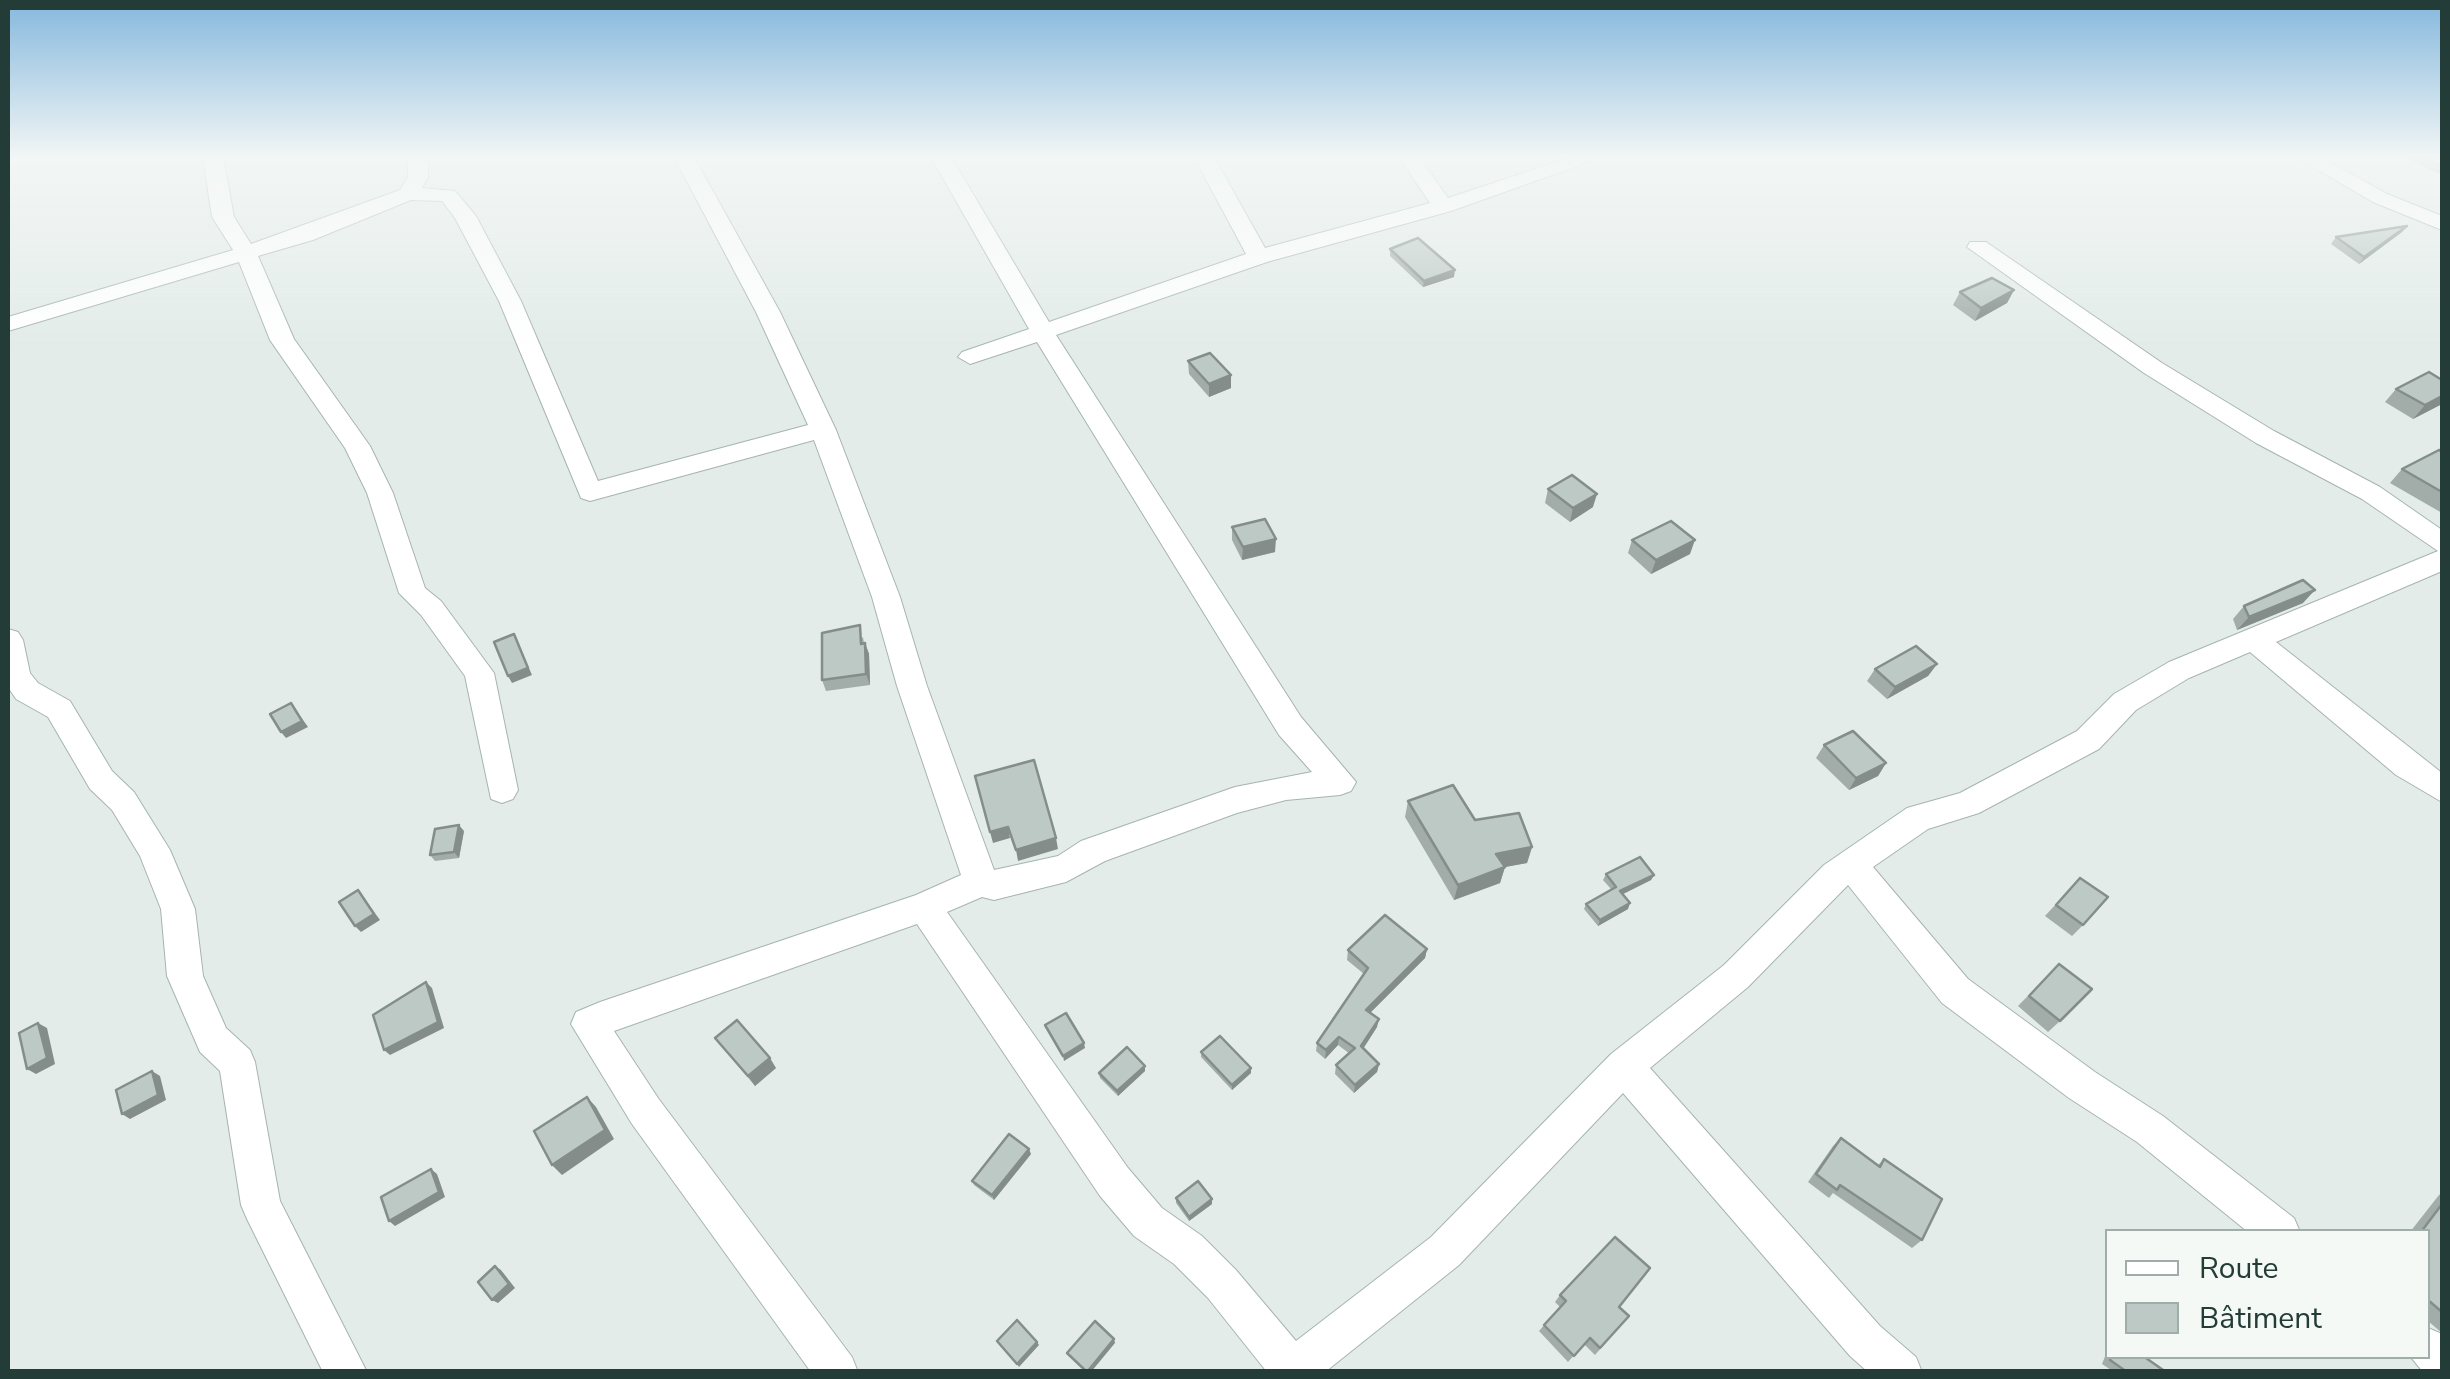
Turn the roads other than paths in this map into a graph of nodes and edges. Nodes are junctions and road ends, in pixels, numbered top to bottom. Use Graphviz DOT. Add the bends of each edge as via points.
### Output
graph roads {
  1 [pos="227,221"];
  2 [pos="339,221"];
  3 [pos="469,221"];
  4 [pos="719,221"];
  5 [pos="979,221"];
  6 [pos="1240,221"];
  7 [pos="1388,221"];
  8 [pos="1978,247"];
  9 [pos="246,253"];
  10 [pos="1260,258"];
  11 [pos="8,324"];
  12 [pos="1046,331"];
  13 [pos="970,357"];
  14 [pos="823,430"];
  15 [pos="2442,543"];
  16 [pos="2442,560"];
  17 [pos="2253,636"];
  18 [pos="8,640"];
  19 [pos="2442,789"];
  20 [pos="502,790"];
  21 [pos="1851,866"];
  22 [pos="980,882"];
  23 [pos="924,907"];
  24 [pos="1624,1066"];
  25 [pos="2276,1229"];
  26 [pos="1294,1371"];
  27 [pos="346,1372"];
  28 [pos="837,1372"];
  29 [pos="1901,1372"];
  1 -- 9 [label="street"];
  2 -- 9 [label="street"];
  3 -- 14 [label="street" via="510,301 590,492"];
  4 -- 14 [label="street"];
  5 -- 12 [label="street"];
  6 -- 10 [label="street"];
  7 -- 10 [label="street"];
  8 -- 15 [label="street" via="2154,368 2371,493"];
  9 -- 11 [label="street"];
  9 -- 20 [label="street" via="282,340 357,446 413,592 478,673"];
  10 -- 12 [label="street"];
  12 -- 13 [label="street"];
  12 -- 22 [label="street" via="1290,726 1340,782 1235,800 1093,851 1066,868 994,885"];
  14 -- 22 [label="street"];
  16 -- 17 [label="street"];
  17 -- 19 [label="street"];
  17 -- 21 [label="street" via="2126,702 2088,740 1968,804 1918,818"];
  18 -- 27 [label="street" via="16,676 27,691 59,709 154,850 178,909 185,976 213,1040 237,1062 261,1206"];
  21 -- 24 [label="street" via="1736,976"];
  21 -- 25 [label="street" via="1955,991 2150,1129"];
  22 -- 23 [label="street"];
  23 -- 26 [label="street" via="1114,1182 1148,1222 1222,1284"];
  23 -- 28 [label="street" via="595,1022 645,1110"];
  24 -- 26 [label="street" via="1445,1251"];
  24 -- 29 [label="street" via="1865,1341"];
}
